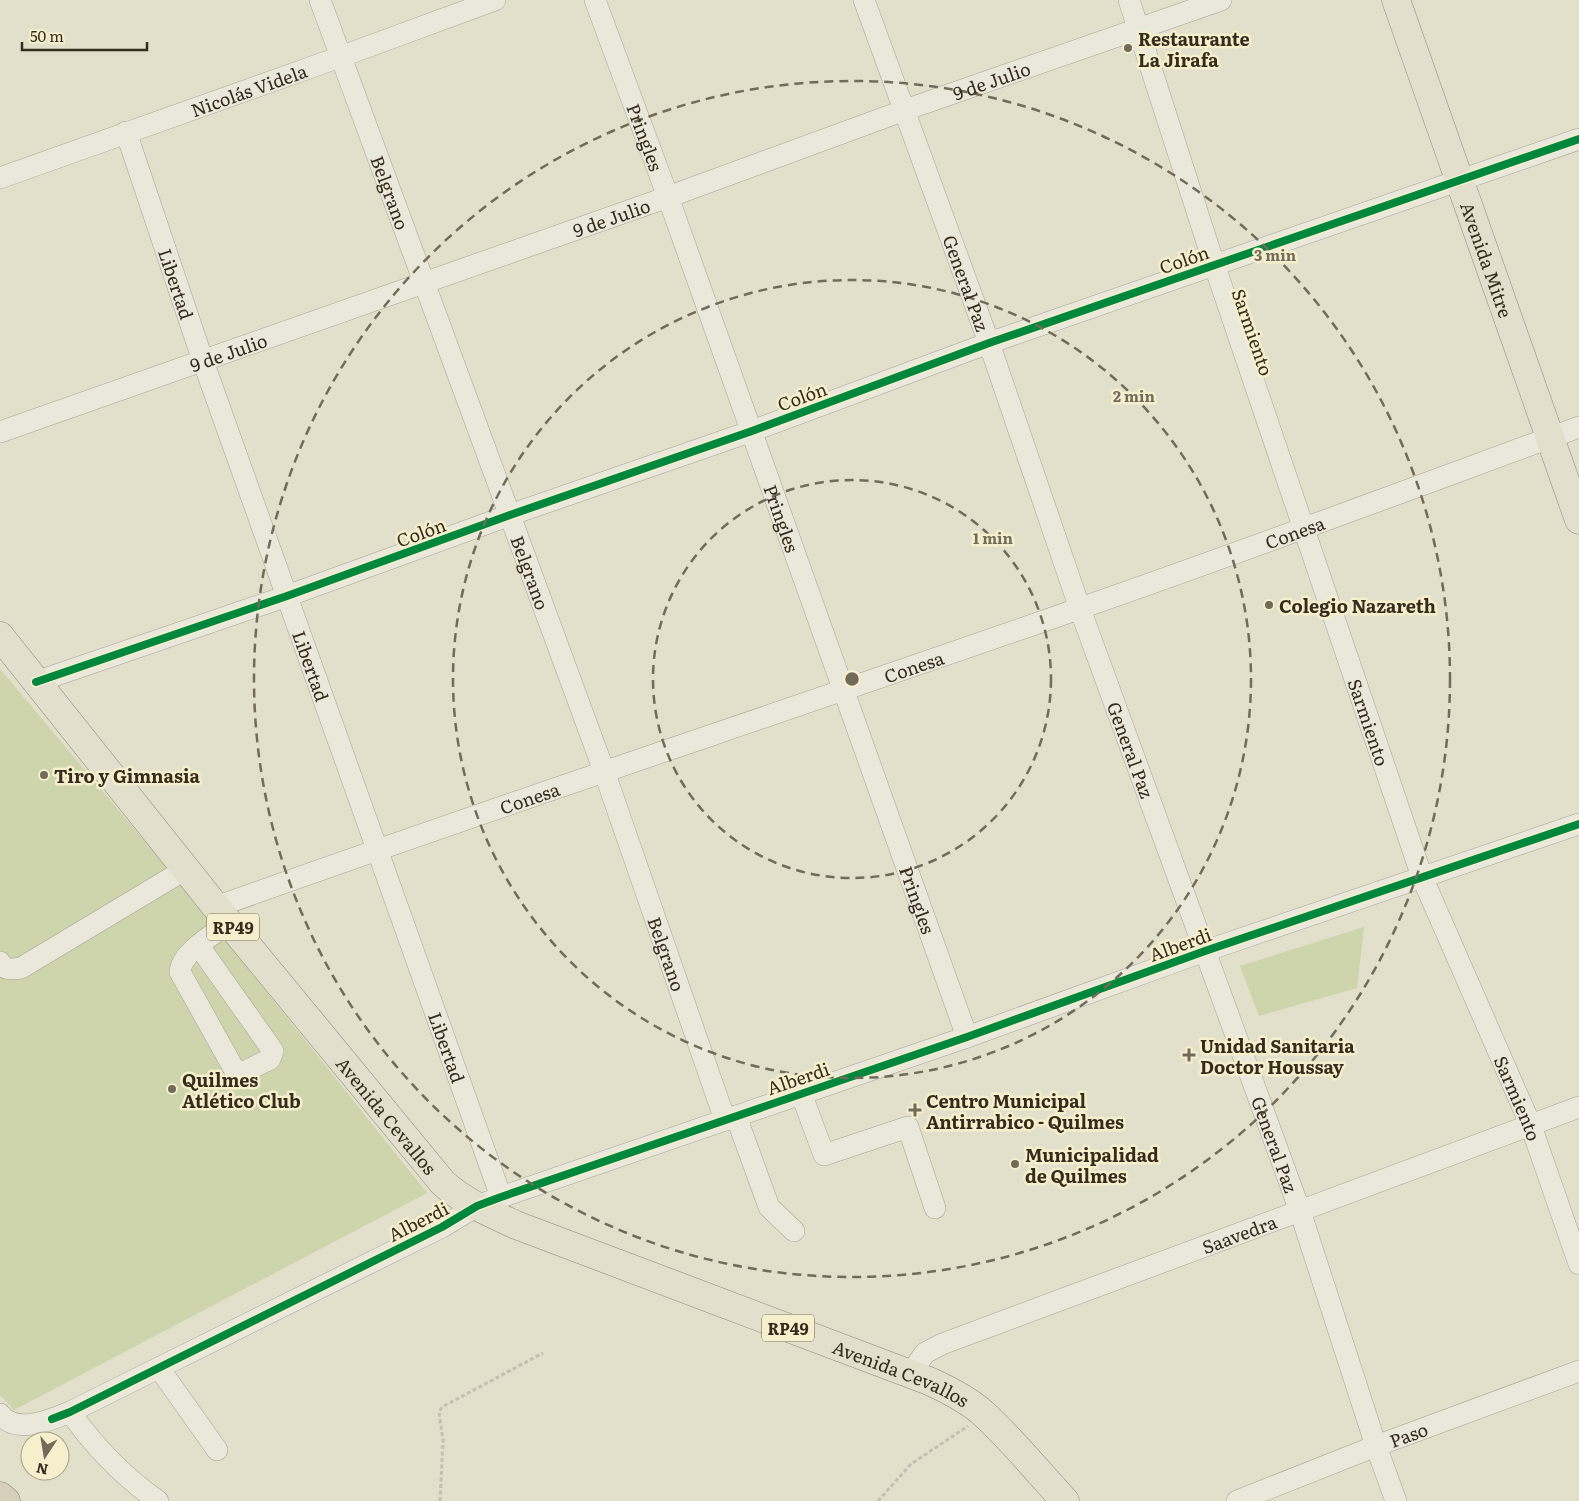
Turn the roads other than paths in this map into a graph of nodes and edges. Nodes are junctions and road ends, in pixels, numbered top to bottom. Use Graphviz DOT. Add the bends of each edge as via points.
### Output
graph roads {
  1 [pos="320,0"];
  2 [pos="495,0"];
  3 [pos="595,0"];
  4 [pos="864,0"];
  5 [pos="1129,0"];
  6 [pos="1221,0"];
  7 [pos="1396,0"];
  8 [pos="1138,30"];
  9 [pos="340,57"];
  10 [pos="905,110"];
  11 [pos="126,132"];
  12 [pos="1579,139"];
  13 [pos="0,178"];
  14 [pos="1460,181"];
  15 [pos="668,197"];
  16 [pos="1214,264"];
  17 [pos="425,282"];
  18 [pos="989,343"];
  19 [pos="203,361"];
  20 [pos="1579,427"];
  21 [pos="752,431"];
  22 [pos="0,432"];
  23 [pos="1549,438"];
  24 [pos="510,515"];
  25 [pos="1579,520"];
  26 [pos="1303,530"];
  27 [pos="288,596"];
  28 [pos="1080,609"];
  29 [pos="0,636"];
  30 [pos="36,682"];
  31 [pos="843,690"];
  32 [pos="604,771"];
  33 [pos="1579,824"];
  34 [pos="378,849"];
  35 [pos="186,869"];
  36 [pos="1422,877"];
  37 [pos="223,915"];
  38 [pos="199,946"];
  39 [pos="1205,951"];
  40 [pos="0,962"];
  41 [pos="967,1037"];
  42 [pos="801,1093"];
  43 [pos="1579,1107"];
  44 [pos="731,1118"];
  45 [pos="1530,1126"];
  46 [pos="489,1201"];
  47 [pos="935,1208"];
  48 [pos="1300,1211"];
  49 [pos="794,1232"];
  50 [pos="1579,1264"];
  51 [pos="159,1368"];
  52 [pos="1579,1371"];
  53 [pos="910,1374"];
  54 [pos="0,1414"];
  55 [pos="61,1416"];
  56 [pos="1376,1446"];
  57 [pos="217,1450"];
  58 [pos="0,1496"];
  59 [pos="6,1501"];
  60 [pos="158,1501"];
  61 [pos="1065,1501"];
  62 [pos="1238,1501"];
  63 [pos="1396,1501"];
  1 -- 9 [label="street, Belgrano"];
  2 -- 9 [label="street, Nicolás Videla"];
  3 -- 15 [label="street, Pringles"];
  4 -- 10 [label="street, General Paz"];
  5 -- 8 [label="street, Sarmiento"];
  6 -- 8 [label="street, 9 de Julio"];
  7 -- 14 [label="main road, Avenida Mitre"];
  8 -- 10 [label="street, 9 de Julio"];
  8 -- 16 [label="street, Sarmiento"];
  9 -- 11 [label="street, Nicolás Videla"];
  9 -- 17 [label="street, Belgrano"];
  10 -- 15 [label="street, 9 de Julio"];
  10 -- 18 [label="street, General Paz"];
  11 -- 13 [label="street, Nicolás Videla"];
  11 -- 19 [label="street, Libertad"];
  12 -- 14 [label="street, Colón"];
  14 -- 16 [label="street, Colón"];
  14 -- 23 [label="main road, Avenida Mitre"];
  15 -- 17 [label="street, 9 de Julio"];
  15 -- 21 [label="street, Pringles"];
  16 -- 18 [label="street, Colón"];
  16 -- 26 [label="street, Sarmiento"];
  17 -- 19 [label="street, 9 de Julio"];
  17 -- 24 [label="street, Belgrano"];
  18 -- 21 [label="street, Colón"];
  18 -- 28 [label="street, General Paz"];
  19 -- 22 [label="street, 9 de Julio"];
  19 -- 27 [label="street, Libertad"];
  20 -- 23 [label="street, Conesa"];
  21 -- 24 [label="street, Colón"];
  21 -- 31 [label="street, Pringles"];
  23 -- 25 [label="main road, Avenida Mitre"];
  23 -- 26 [label="street, Conesa"];
  24 -- 27 [label="street, Colón"];
  24 -- 32 [label="street, Belgrano"];
  26 -- 28 [label="street, Conesa"];
  26 -- 36 [label="street, Sarmiento"];
  27 -- 30 [label="street, Colón"];
  27 -- 34 [label="street, Libertad"];
  28 -- 31 [label="street, Conesa"];
  28 -- 39 [label="street, General Paz"];
  29 -- 30 [label="main road, Avenida Cevallos / RP49"];
  30 -- 35 [label="main road, Avenida Cevallos / RP49"];
  31 -- 32 [label="street, Conesa"];
  31 -- 41 [label="street, Pringles"];
  32 -- 34 [label="street, Conesa"];
  32 -- 44 [label="street, Belgrano"];
  33 -- 36 [label="street, Alberdi"];
  34 -- 37 [label="street, Conesa"];
  34 -- 46 [label="street, Libertad"];
  35 -- 37 [label="main road, Avenida Cevallos / RP49"];
  35 -- 40 [label="street" via="21,968 10,970"];
  36 -- 39 [label="street, Alberdi"];
  36 -- 45 [label="street, Sarmiento"];
  37 -- 38 [label="street, Conesa"];
  37 -- 46 [label="main road, Avenida Cevallos / RP49" via="443,1183 453,1192"];
  38 -- 38 [label="street, Conesa" via="188,954 180,972 234,1069 243,1072 270,1059 273,1052"];
  39 -- 41 [label="street, Alberdi"];
  39 -- 48 [label="street, General Paz"];
  41 -- 42 [label="street, Alberdi"];
  42 -- 44 [label="street, Alberdi"];
  42 -- 47 [label="street" via="824,1155 908,1127"];
  43 -- 45 [label="street, Saavedra"];
  44 -- 46 [label="street, Alberdi"];
  44 -- 49 [label="street, Belgrano" via="769,1207"];
  45 -- 48 [label="street, Saavedra"];
  45 -- 50 [label="street, Sarmiento"];
  46 -- 51 [label="street, Alberdi"];
  46 -- 53 [label="main road, Avenida Cevallos / RP49" via="516,1225"];
  48 -- 53 [label="street, Saavedra" via="942,1344 925,1353"];
  48 -- 56 [label="street, General Paz"];
  51 -- 55 [label="street, Alberdi"];
  51 -- 57 [label="street"];
  52 -- 56 [label="street, Paso"];
  53 -- 61 [label="main road, Avenida Cevallos / RP49" via="959,1396 985,1415"];
  54 -- 55 [label="street, Alberdi" via="13,1423 24,1425"];
  55 -- 60 [label="street" via="86,1435 137,1486"];
  56 -- 62 [label="street, Paso"];
  56 -- 63 [label="street, General Paz"];
  58 -- 59 [label="highway"];
}
